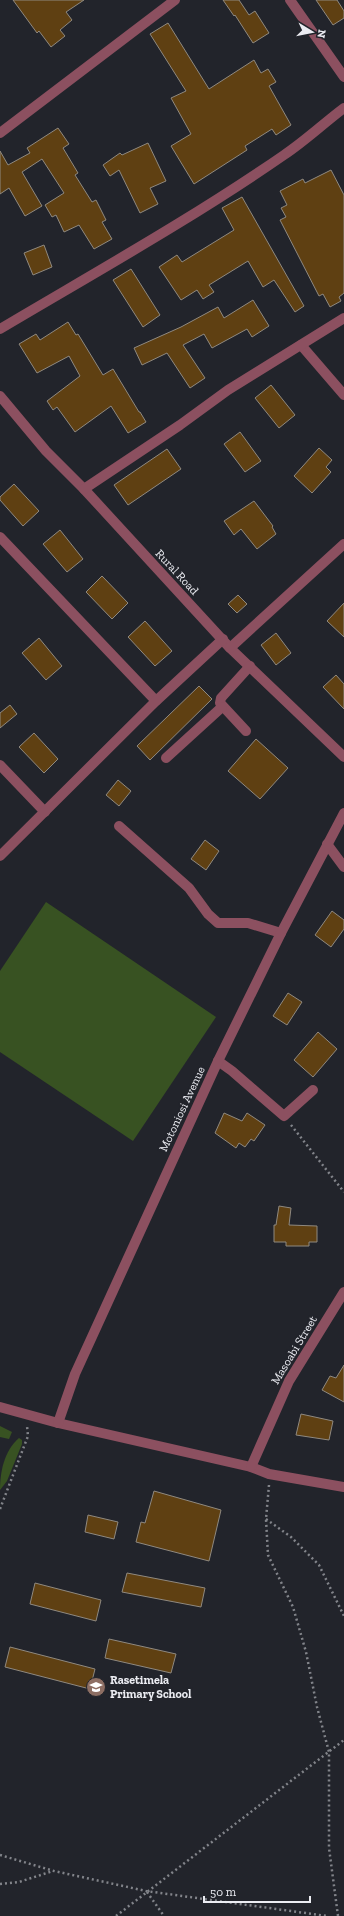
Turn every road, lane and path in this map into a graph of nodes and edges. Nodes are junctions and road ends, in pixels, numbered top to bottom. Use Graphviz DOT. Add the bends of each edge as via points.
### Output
graph roads {
  1 [pos="175,0"];
  2 [pos="290,0"];
  3 [pos="344,76"];
  4 [pos="344,108"];
  5 [pos="0,133"];
  6 [pos="344,318"];
  7 [pos="0,329"];
  8 [pos="301,345"];
  9 [pos="344,395"];
  10 [pos="0,396"];
  11 [pos="84,489"];
  12 [pos="0,537"];
  13 [pos="344,544"];
  14 [pos="223,639"];
  15 [pos="230,648"];
  16 [pos="250,666"];
  17 [pos="156,701"];
  18 [pos="222,707"];
  19 [pos="246,731"];
  20 [pos="344,757"];
  21 [pos="166,758"];
  22 [pos="0,765"];
  23 [pos="45,812"];
  24 [pos="344,813"];
  25 [pos="119,826"];
  26 [pos="327,844"];
  27 [pos="0,856"];
  28 [pos="344,867"];
  29 [pos="281,933"];
  30 [pos="218,1061"];
  31 [pos="313,1090"];
  32 [pos="284,1116"];
  33 [pos="344,1192"];
  34 [pos="344,1292"];
  35 [pos="0,1407"];
  36 [pos="25,1414"];
  37 [pos="58,1423"];
  38 [pos="252,1467"];
  39 [pos="269,1474"];
  40 [pos="344,1487"];
  41 [pos="0,1509"];
  42 [pos="266,1519"];
  43 [pos="344,1616"];
  44 [pos="344,1740"];
  45 [pos="329,1752"];
  46 [pos="0,1855"];
  47 [pos="54,1871"];
  48 [pos="0,1884"];
  49 [pos="146,1891"];
  50 [pos="116,1916"];
  51 [pos="164,1916"];
  52 [pos="327,1916"];
  53 [pos="338,1916"];
  1 -- 5 [label="street"];
  2 -- 3 [label="street"];
  4 -- 7 [label="street" via="286,154 188,217"];
  6 -- 8 [label="street"];
  8 -- 9 [label="street"];
  8 -- 11 [label="street" via="228,390"];
  10 -- 11 [label="street, Rural Road" via="46,451"];
  11 -- 14 [label="street, Rural Road" via="160,574"];
  12 -- 17 [label="street"];
  13 -- 15 [label="street"];
  14 -- 15 [label="street, Rural Road"];
  14 -- 17 [label="street"];
  15 -- 16 [label="street, Rural Road"];
  16 -- 18 [label="street" via="221,698"];
  16 -- 20 [label="street, Rural Road"];
  17 -- 23 [label="street"];
  18 -- 19 [label="street"];
  18 -- 21 [label="street"];
  22 -- 23 [label="street"];
  23 -- 27 [label="street"];
  24 -- 26 [label="street, Motoniosi Avenue"];
  25 -- 29 [label="street" via="189,888 218,923 248,923"];
  26 -- 28 [label="street"];
  26 -- 29 [label="street, Motoniosi Avenue"];
  29 -- 30 [label="street, Motoniosi Avenue"];
  30 -- 32 [label="street"];
  30 -- 37 [label="street, Motoniosi Avenue" via="75,1374"];
  31 -- 32 [label="street"];
  32 -- 33 [label="path"];
  34 -- 38 [label="street, Masoabi Street" via="289,1381"];
  35 -- 36 [label="street"];
  36 -- 37 [label="street"];
  36 -- 41 [label="path" via="28,1436"];
  37 -- 38 [label="street"];
  38 -- 39 [label="street"];
  39 -- 40 [label="street"];
  39 -- 42 [label="path"];
  42 -- 43 [label="path" via="291,1537 319,1565"];
  42 -- 45 [label="path" via="268,1555 293,1607"];
  44 -- 45 [label="path"];
  45 -- 49 [label="path"];
  45 -- 53 [label="path" via="328,1848"];
  46 -- 47 [label="path"];
  47 -- 48 [label="path" via="19,1882"];
  47 -- 49 [label="path"];
  49 -- 50 [label="path"];
  49 -- 51 [label="path"];
  49 -- 52 [label="path"];
}
